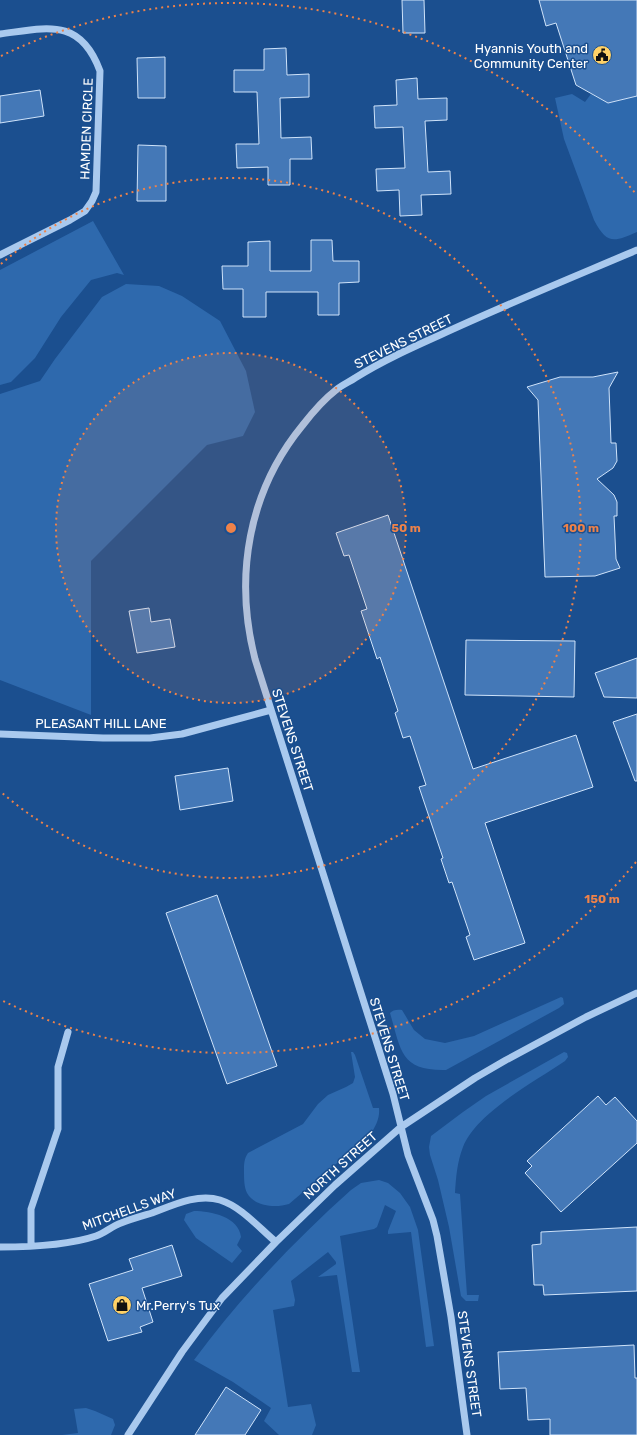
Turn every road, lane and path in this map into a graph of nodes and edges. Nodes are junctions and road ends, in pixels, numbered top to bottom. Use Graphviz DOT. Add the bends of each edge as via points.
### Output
graph roads {
  1 [pos="0,34"];
  2 [pos="637,250"];
  3 [pos="0,255"];
  4 [pos="271,710"];
  5 [pos="0,734"];
  6 [pos="637,993"];
  7 [pos="68,1032"];
  8 [pos="401,1127"];
  9 [pos="276,1242"];
  10 [pos="31,1246"];
  11 [pos="0,1247"];
  12 [pos="128,1435"];
  13 [pos="467,1435"];
  1 -- 3 [label="street, HAMDEN CIRCLE" via="44,28 61,29 86,44 100,72 96,192 92,201 85,211 70,220"];
  2 -- 4 [label="street, STEVENS STREET" via="385,360 337,389 317,407 296,433 268,478 256,510 245,571 250,640"];
  4 -- 5 [label="street, PLEASANT HILL LANE" via="182,734 150,738"];
  4 -- 8 [label="street, STEVENS STREET" via="393,1094"];
  6 -- 8 [label="street, NORTH STREET" via="579,1020 506,1060"];
  7 -- 10 [label="street" via="58,1068 58,1129 31,1209"];
  8 -- 9 [label="street, NORTH STREET" via="335,1185"];
  8 -- 13 [label="street, STEVENS STREET" via="408,1155 434,1220 451,1317"];
  9 -- 10 [label="street, MITCHELLS WAY" via="228,1204 220,1200 200,1198 120,1224 97,1236"];
  9 -- 12 [label="street, NORTH STREET" via="222,1298 182,1352"];
  10 -- 11 [label="street, MITCHELLS WAY"];
}
